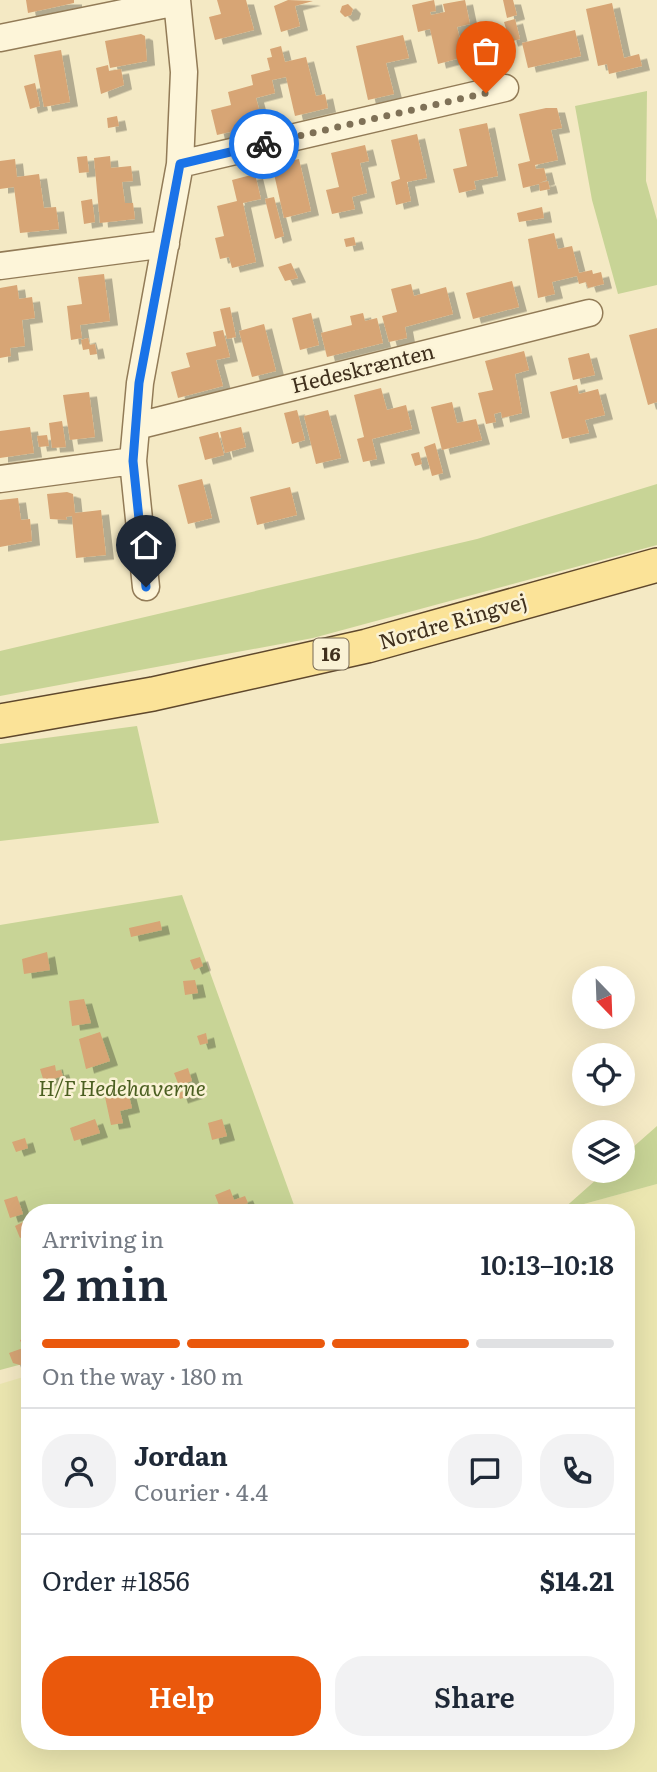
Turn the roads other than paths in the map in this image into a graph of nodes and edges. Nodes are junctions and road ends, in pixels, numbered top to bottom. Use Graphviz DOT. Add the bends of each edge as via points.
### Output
graph roads {
  1 [pos="177,1"];
  2 [pos="0,38"];
  3 [pos="505,88"];
  4 [pos="180,164"];
  5 [pos="166,244"];
  6 [pos="0,266"];
  7 [pos="589,313"];
  8 [pos="137,426"];
  9 [pos="133,461"];
  10 [pos="0,479"];
  11 [pos="657,565"];
  12 [pos="146,587"];
  13 [pos="0,721"];
  1 -- 2 [label="street"];
  1 -- 4 [label="street" via="184,72"];
  3 -- 4 [label="street"];
  4 -- 5 [label="street"];
  5 -- 6 [label="street"];
  5 -- 8 [label="street" via="139,383"];
  7 -- 8 [label="street, Hedeskrænten"];
  8 -- 9 [label="street"];
  9 -- 10 [label="street"];
  9 -- 12 [label="street"];
  11 -- 13 [label="main road, Nordre Ringvej / 16" via="367,646 153,694"];
}
